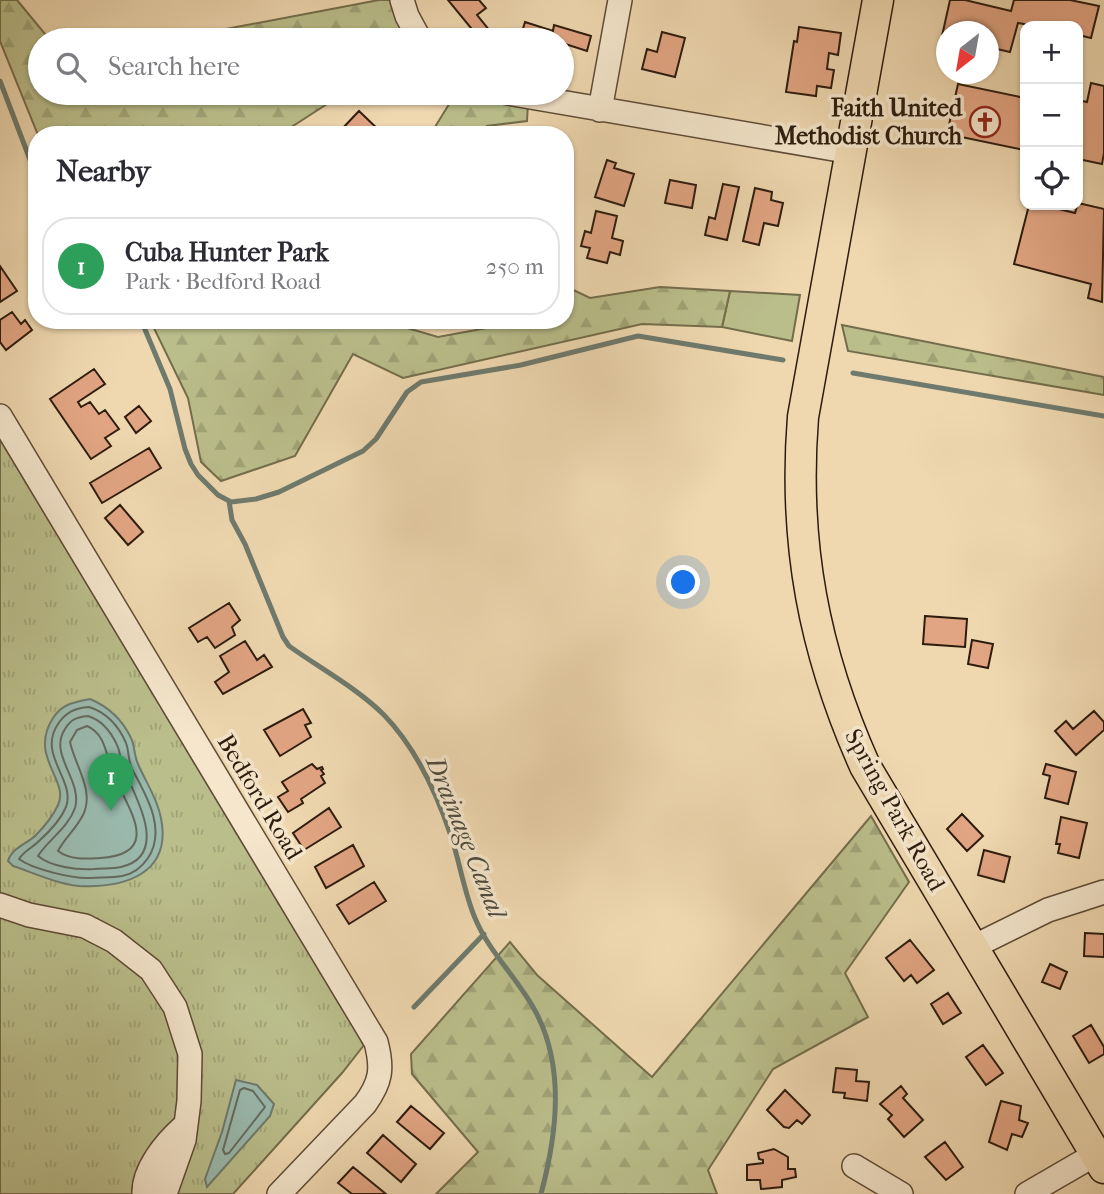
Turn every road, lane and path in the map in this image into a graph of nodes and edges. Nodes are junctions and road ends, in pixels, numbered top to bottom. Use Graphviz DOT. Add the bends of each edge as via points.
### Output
graph roads {
  1 [pos="402,0"];
  2 [pos="620,0"];
  3 [pos="878,0"];
  4 [pos="414,28"];
  5 [pos="573,105"];
  6 [pos="600,110"];
  7 [pos="851,152"];
  8 [pos="0,416"];
  9 [pos="1104,892"];
  10 [pos="0,905"];
  11 [pos="973,947"];
  12 [pos="185,1125"];
  13 [pos="1100,1161"];
  14 [pos="854,1166"];
  15 [pos="144,1194"];
  16 [pos="165,1194"];
  17 [pos="279,1194"];
  18 [pos="901,1194"];
  19 [pos="1027,1194"];
  1 -- 4 [label="street"];
  2 -- 6 [label="street"];
  3 -- 7 [label="main road, Spring Park Road"];
  5 -- 6 [label="street"];
  6 -- 7 [label="street"];
  7 -- 11 [label="main road, Spring Park Road" via="803,417 800,487 805,569 829,674 861,756"];
  8 -- 17 [label="street, Bedford Road" via="376,1042 381,1058 376,1089"];
  9 -- 11 [label="street" via="1048,910"];
  10 -- 12 [label="street" via="85,926 114,941 151,970 175,1007 190,1054"];
  11 -- 13 [label="main road, Spring Park Road"];
  12 -- 15 [label="street" via="149,1170"];
  12 -- 16 [label="street"];
  13 -- 19 [label="street"];
  14 -- 18 [label="street"];
}
